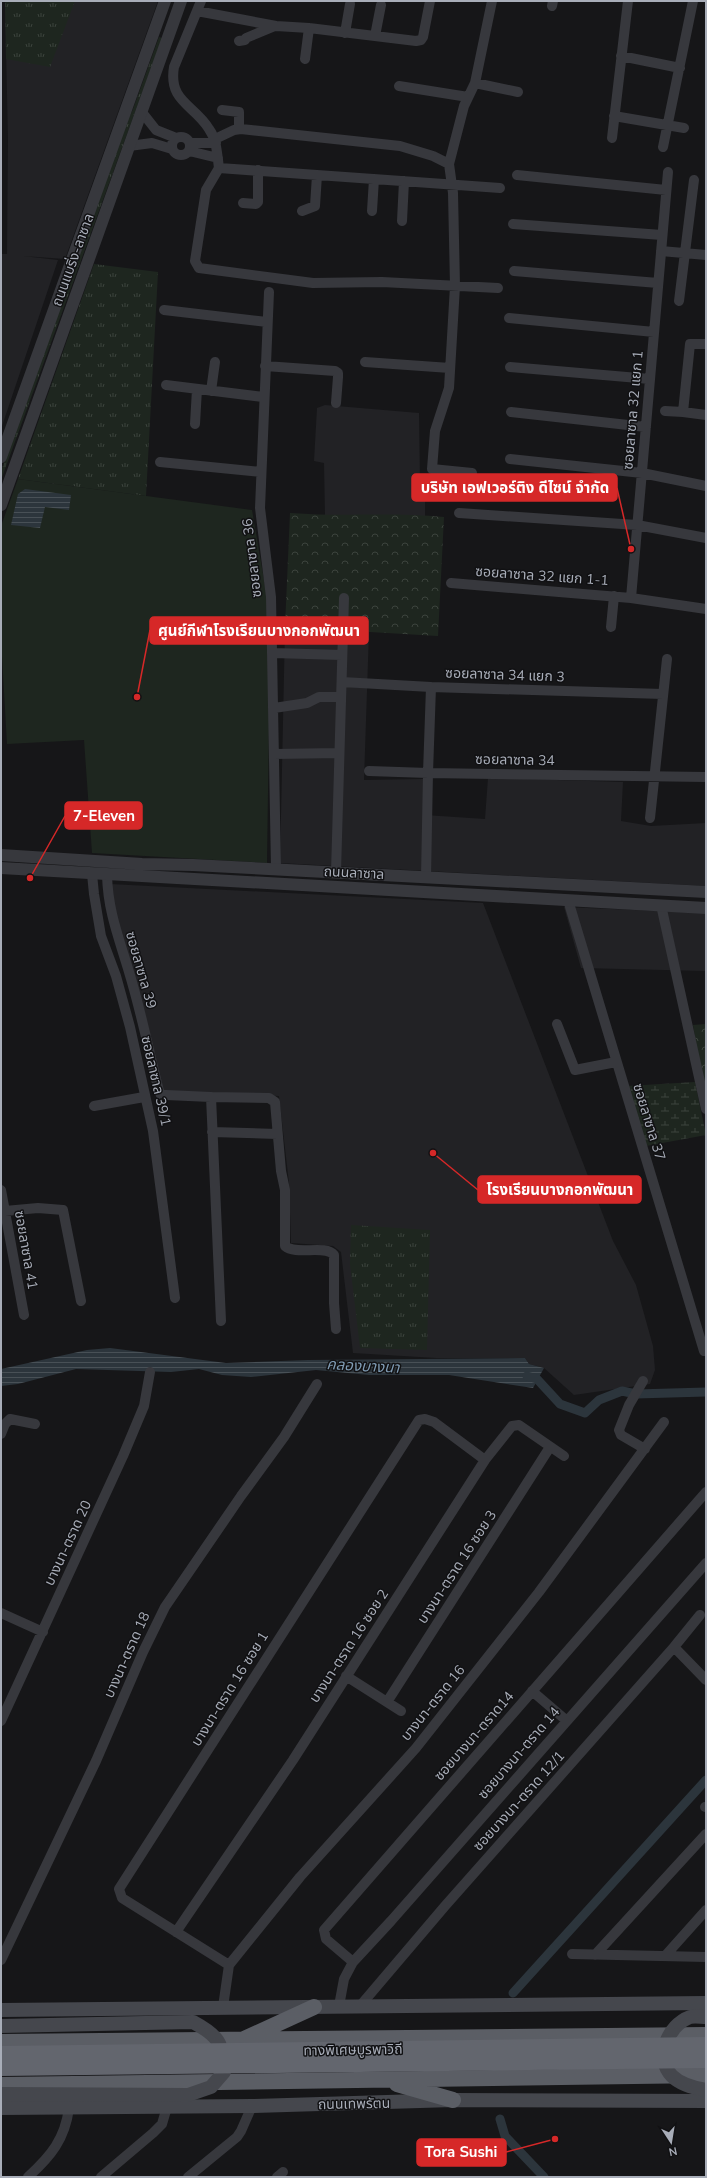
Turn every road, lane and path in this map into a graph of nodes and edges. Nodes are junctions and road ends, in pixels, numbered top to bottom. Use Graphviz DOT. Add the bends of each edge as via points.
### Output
graph roads {
  1 [pos="165,1"];
  2 [pos="181,1"];
  3 [pos="201,1"];
  4 [pos="430,1"];
  5 [pos="492,1"];
  6 [pos="628,1"];
  7 [pos="693,1"];
  8 [pos="350,4"];
  9 [pos="381,5"];
  10 [pos="197,11"];
  11 [pos="158,19"];
  12 [pos="172,25"];
  13 [pos="276,26"];
  14 [pos="309,28"];
  15 [pos="345,32"];
  16 [pos="375,36"];
  17 [pos="239,41"];
  18 [pos="621,56"];
  19 [pos="305,59"];
  20 [pos="680,68"];
  21 [pos="474,83"];
  22 [pos="399,86"];
  23 [pos="518,92"];
  24 [pos="468,96"];
  25 [pos="222,110"];
  26 [pos="141,111"];
  27 [pos="614,116"];
  28 [pos="154,126"];
  29 [pos="668,126"];
  30 [pos="684,128"];
  31 [pos="239,129"];
  32 [pos="176,138"];
  33 [pos="612,138"];
  34 [pos="215,141"];
  35 [pos="147,143"];
  36 [pos="129,146"];
  37 [pos="663,146"];
  38 [pos="190,147"];
  39 [pos="172,149"];
  40 [pos="219,163"];
  41 [pos="449,164"];
  42 [pos="258,170"];
  43 [pos="668,172"];
  44 [pos="317,175"];
  45 [pos="517,175"];
  46 [pos="374,179"];
  47 [pos="694,180"];
  48 [pos="404,182"];
  49 [pos="451,185"];
  50 [pos="500,188"];
  51 [pos="666,190"];
  52 [pos="243,203"];
  53 [pos="302,211"];
  54 [pos="372,211"];
  55 [pos="402,221"];
  56 [pos="513,224"];
  57 [pos="662,235"];
  58 [pos="661,252"];
  59 [pos="684,253"];
  60 [pos="706,255"];
  61 [pos="514,271"];
  62 [pos="658,283"];
  63 [pos="455,286"];
  64 [pos="498,288"];
  65 [pos="269,292"];
  66 [pos="679,301"];
  67 [pos="164,310"];
  68 [pos="509,318"];
  69 [pos="267,322"];
  70 [pos="654,332"];
  71 [pos="706,344"];
  72 [pos="215,362"];
  73 [pos="365,362"];
  74 [pos="265,366"];
  75 [pos="510,367"];
  76 [pos="450,368"];
  77 [pos="650,379"];
  78 [pos="166,385"];
  79 [pos="198,389"];
  80 [pos="211,391"];
  81 [pos="263,397"];
  82 [pos="336,403"];
  83 [pos="665,411"];
  84 [pos="511,412"];
  85 [pos="683,412"];
  86 [pos="706,415"];
  87 [pos="195,424"];
  88 [pos="646,427"];
  89 [pos="1,457"];
  90 [pos="510,459"];
  91 [pos="160,462"];
  92 [pos="261,472"];
  93 [pos="472,473"];
  94 [pos="642,473"];
  95 [pos="706,486"];
  96 [pos="1,506"];
  97 [pos="459,513"];
  98 [pos="637,525"];
  99 [pos="706,538"];
  100 [pos="451,583"];
  101 [pos="614,596"];
  102 [pos="344,598"];
  103 [pos="631,598"];
  104 [pos="706,609"];
  105 [pos="611,627"];
  106 [pos="273,653"];
  107 [pos="342,655"];
  108 [pos="667,659"];
  109 [pos="342,682"];
  110 [pos="431,687"];
  111 [pos="663,694"];
  112 [pos="341,698"];
  113 [pos="274,708"];
  114 [pos="339,753"];
  115 [pos="274,754"];
  116 [pos="370,771"];
  117 [pos="428,773"];
  118 [pos="654,776"];
  119 [pos="706,777"];
  120 [pos="650,818"];
  121 [pos="1,854"];
  122 [pos="1,868"];
  123 [pos="276,869"];
  124 [pos="141,870"];
  125 [pos="336,872"];
  126 [pos="92,874"];
  127 [pos="107,875"];
  128 [pos="426,877"];
  129 [pos="276,883"];
  130 [pos="706,892"];
  131 [pos="568,900"];
  132 [pos="661,905"];
  133 [pos="706,908"];
  134 [pos="557,1024"];
  135 [pos="616,1062"];
  136 [pos="144,1097"];
  137 [pos="211,1097"];
  138 [pos="94,1106"];
  139 [pos="706,1109"];
  140 [pos="212,1132"];
  141 [pos="277,1134"];
  142 [pos="1,1190"];
  143 [pos="5,1210"];
  144 [pos="175,1298"];
  145 [pos="81,1300"];
  146 [pos="24,1314"];
  147 [pos="220,1321"];
  148 [pos="336,1329"];
  149 [pos="704,1351"];
  150 [pos="150,1372"];
  151 [pos="643,1381"];
  152 [pos="317,1384"];
  153 [pos="664,1422"];
  154 [pos="35,1424"];
  155 [pos="1,1434"];
  156 [pos="550,1447"];
  157 [pos="645,1449"];
  158 [pos="564,1456"];
  159 [pos="485,1460"];
  160 [pos="706,1492"];
  161 [pos="706,1563"];
  162 [pos="1,1613"];
  163 [pos="700,1615"];
  164 [pos="43,1632"];
  165 [pos="674,1647"];
  166 [pos="346,1676"];
  167 [pos="706,1680"];
  168 [pos="532,1691"];
  169 [pos="387,1702"];
  170 [pos="401,1711"];
  171 [pos="1,1721"];
  172 [pos="567,1721"];
  173 [pos="706,1834"];
  174 [pos="706,1910"];
  175 [pos="176,1932"];
  176 [pos="572,1954"];
  177 [pos="595,1955"];
  178 [pos="665,1956"];
  179 [pos="706,1957"];
  180 [pos="1,1960"];
  181 [pos="353,1962"];
  182 [pos="229,1965"];
  183 [pos="706,2003"];
  184 [pos="339,2006"];
  185 [pos="360,2006"];
  186 [pos="223,2007"];
  187 [pos="314,2007"];
  188 [pos="1,2010"];
  189 [pos="706,2017"];
  190 [pos="1,2026"];
  191 [pos="706,2035"];
  192 [pos="239,2041"];
  193 [pos="1,2042"];
  194 [pos="706,2046"];
  195 [pos="1,2055"];
  196 [pos="706,2059"];
  197 [pos="1,2067"];
  198 [pos="706,2075"];
  199 [pos="381,2079"];
  200 [pos="1,2085"];
  201 [pos="706,2090"];
  202 [pos="1,2094"];
  203 [pos="454,2100"];
  204 [pos="706,2101"];
  205 [pos="252,2106"];
  206 [pos="167,2107"];
  207 [pos="1,2108"];
  208 [pos="69,2108"];
  209 [pos="28,2177"];
  210 [pos="101,2177"];
  211 [pos="188,2177"];
  1 -- 11 [label="street, ถนนแบริ่ง-ลาซาล"];
  2 -- 12 [label="street, ถนนแบริ่ง-ลาซาล"];
  3 -- 10 [label="street"];
  4 -- 16 [label="street" via="422,40"];
  5 -- 21 [label="street"];
  6 -- 18 [label="street"];
  7 -- 20 [label="street"];
  8 -- 15 [label="street"];
  9 -- 16 [label="street"];
  10 -- 13 [label="street"];
  10 -- 34 [label="street" via="174,67 174,86 178,96 209,127"];
  11 -- 12 [label="street"];
  11 -- 89 [label="street, ถนนแบริ่ง-ลาซาล"];
  12 -- 26 [label="street, ถนนแบริ่ง-ลาซาล"];
  13 -- 14 [label="street"];
  13 -- 17 [label="street"];
  14 -- 15 [label="street"];
  14 -- 19 [label="street"];
  15 -- 16 [label="street"];
  18 -- 20 [label="street"];
  18 -- 27 [label="street"];
  20 -- 29 [label="street"];
  21 -- 23 [label="street"];
  21 -- 24 [label="street"];
  22 -- 24 [label="street"];
  24 -- 41 [label="street"];
  25 -- 31 [label="street" via="239,112"];
  26 -- 28 [label="street"];
  26 -- 36 [label="street, ถนนแบริ่ง-ลาซาล"];
  27 -- 29 [label="street"];
  27 -- 33 [label="street"];
  28 -- 32 [label="street" via="159,132"];
  28 -- 35 [label="street"];
  29 -- 30 [label="street"];
  29 -- 37 [label="street"];
  31 -- 34 [label="street"];
  31 -- 41 [label="street" via="400,146"];
  32 -- 38 [label="street" via="184,137"];
  32 -- 39 [label="street"];
  34 -- 38 [label="street"];
  34 -- 40 [label="street"];
  35 -- 36 [label="street"];
  35 -- 39 [label="street"];
  36 -- 96 [label="street, ถนนแบริ่ง-ลาซาล"];
  38 -- 39 [label="street" via="186,154 178,155"];
  38 -- 40 [label="street"];
  40 -- 42 [label="street"];
  40 -- 63 [label="street" via="206,190 195,261 199,268 313,283 372,282"];
  41 -- 49 [label="street"];
  42 -- 44 [label="street"];
  42 -- 52 [label="street" via="258,202"];
  43 -- 51 [label="street, ซอยลาซาล 32 แยก 1"];
  44 -- 46 [label="street"];
  44 -- 53 [label="street" via="315,206"];
  45 -- 51 [label="street"];
  46 -- 48 [label="street"];
  46 -- 54 [label="street"];
  47 -- 59 [label="street"];
  48 -- 49 [label="street"];
  48 -- 55 [label="street"];
  49 -- 50 [label="street"];
  49 -- 63 [label="street"];
  51 -- 57 [label="street, ซอยลาซาล 32 แยก 1"];
  56 -- 57 [label="street"];
  57 -- 58 [label="street, ซอยลาซาล 32 แยก 1"];
  58 -- 59 [label="street"];
  58 -- 62 [label="street, ซอยลาซาล 32 แยก 1"];
  59 -- 60 [label="street"];
  59 -- 66 [label="street"];
  61 -- 62 [label="street"];
  62 -- 70 [label="street, ซอยลาซาล 32 แยก 1"];
  63 -- 64 [label="street"];
  63 -- 76 [label="street"];
  65 -- 69 [label="street, ซอยลาซาล 36"];
  67 -- 69 [label="street"];
  68 -- 70 [label="street"];
  69 -- 74 [label="street, ซอยลาซาล 36"];
  70 -- 77 [label="street, ซอยลาซาล 32 แยก 1"];
  71 -- 85 [label="street" via="690,344"];
  72 -- 80 [label="street"];
  73 -- 76 [label="street"];
  74 -- 81 [label="street, ซอยลาซาล 36"];
  74 -- 82 [label="street" via="338,373"];
  75 -- 77 [label="street"];
  76 -- 93 [label="street" via="448,394 435,431 432,469"];
  77 -- 88 [label="street, ซอยลาซาล 32 แยก 1"];
  78 -- 79 [label="street"];
  79 -- 80 [label="street"];
  79 -- 87 [label="street"];
  80 -- 81 [label="street"];
  81 -- 92 [label="street, ซอยลาซาล 36"];
  83 -- 85 [label="street"];
  84 -- 88 [label="street"];
  85 -- 86 [label="street"];
  88 -- 94 [label="street, ซอยลาซาล 32 แยก 1"];
  90 -- 94 [label="street"];
  91 -- 92 [label="street"];
  92 -- 106 [label="street, ซอยลาซาล 36" via="260,517 271,597"];
  94 -- 95 [label="street"];
  94 -- 98 [label="street, ซอยลาซาล 32 แยก 1"];
  97 -- 98 [label="street"];
  98 -- 99 [label="street"];
  98 -- 103 [label="street, ซอยลาซาล 32 แยก 1"];
  100 -- 101 [label="street, ซอยลาซาล 32 แยก 1-1"];
  101 -- 103 [label="street, ซอยลาซาล 32 แยก 1-1"];
  101 -- 105 [label="street"];
  102 -- 107 [label="street"];
  103 -- 104 [label="street"];
  106 -- 107 [label="street"];
  106 -- 113 [label="street, ซอยลาซาล 36"];
  107 -- 109 [label="street"];
  108 -- 111 [label="street"];
  109 -- 110 [label="street"];
  109 -- 112 [label="street"];
  110 -- 111 [label="street, ซอยลาซาล 34 แยก 3"];
  110 -- 117 [label="street, ซอยลาซาล 34 แยก 3"];
  111 -- 118 [label="street"];
  112 -- 113 [label="street" via="319,697 306,703"];
  112 -- 114 [label="street"];
  113 -- 115 [label="street, ซอยลาซาล 36"];
  114 -- 115 [label="street"];
  114 -- 125 [label="street"];
  115 -- 123 [label="street, ซอยลาซาล 36"];
  116 -- 117 [label="street, ซอยลาซาล 34"];
  117 -- 118 [label="street, ซอยลาซาล 34"];
  117 -- 128 [label="street"];
  118 -- 119 [label="street, ซอยลาซาล 34"];
  118 -- 120 [label="street"];
  121 -- 124 [label="street, ถนนลาซาล"];
  122 -- 126 [label="street, ถนนลาซาล"];
  123 -- 124 [label="street, ถนนลาซาล"];
  123 -- 125 [label="street, ถนนลาซาล"];
  123 -- 129 [label="street"];
  124 -- 127 [label="street, ถนนลาซาล"];
  124 -- 129 [label="street, ถนนลาซาล"];
  125 -- 128 [label="street, ถนนลาซาล"];
  126 -- 127 [label="street, ถนนลาซาล"];
  126 -- 136 [label="street, ซอยลาซาล 39/1" via="101,936 116,976 130,1027"];
  127 -- 137 [label="street, ซอยลาซาล 39" via="115,933 130,973 159,1091 161,1095"];
  128 -- 130 [label="street, ถนนลาซาล"];
  129 -- 131 [label="street, ถนนลาซาล"];
  131 -- 132 [label="street, ถนนลาซาล"];
  131 -- 135 [label="street, ซอยลาซาล 37"];
  132 -- 133 [label="street, ถนนลาซาล"];
  132 -- 139 [label="street"];
  134 -- 135 [label="street" via="575,1070"];
  135 -- 149 [label="street, ซอยลาซาล 37"];
  136 -- 138 [label="street"];
  136 -- 144 [label="street, ซอยลาซาล 39/1" via="153,1131"];
  137 -- 140 [label="street"];
  137 -- 141 [label="street, ซอยลาซาล 39" via="273,1099"];
  140 -- 141 [label="street"];
  140 -- 147 [label="street"];
  141 -- 148 [label="street, ซอยลาซาล 39" via="285,1190 285,1246 293,1250 328,1252 334,1256"];
  142 -- 143 [label="street, ซอยลาซาล 41"];
  143 -- 145 [label="street" via="63,1210"];
  143 -- 146 [label="street, ซอยลาซาล 41"];
  150 -- 164 [label="street, บางนา-ตราด 20" via="144,1406"];
  151 -- 157 [label="street" via="629,1405 620,1432"];
  152 -- 180 [label="street, บางนา-ตราด 18" via="284,1437 165,1607 96,1761"];
  153 -- 157 [label="street, บางนา-ตราด 16"];
  154 -- 155 [label="street" via="10,1419"];
  156 -- 158 [label="street, บางนา-ตราด 16 ซอย 2"];
  156 -- 159 [label="street, บางนา-ตราด 16 ซอย 2" via="519,1425 513,1425"];
  156 -- 169 [label="street, บางนา-ตราด 16 ซอย 3"];
  157 -- 182 [label="street, บางนา-ตราด 16" via="539,1592 416,1748 296,1882"];
  159 -- 166 [label="street, บางนา-ตราด 16 ซอย 2"];
  159 -- 175 [label="street, บางนา-ตราด 16 ซอย 1" via="434,1422 419,1420 119,1889 122,1898"];
  160 -- 168 [label="street, ซอยบางนา-ตราด14"];
  161 -- 172 [label="street, ซอยบางนา-ตราด 14"];
  162 -- 164 [label="street"];
  163 -- 165 [label="street, ซอยบางนา-ตราด 12/1"];
  164 -- 171 [label="street, บางนา-ตราด 20"];
  165 -- 167 [label="street"];
  165 -- 185 [label="street, ซอยบางนา-ตราด 12/1" via="444,1906"];
  166 -- 169 [label="street"];
  166 -- 175 [label="street, บางนา-ตราด 16 ซอย 2" via="293,1760"];
  168 -- 172 [label="street"];
  168 -- 181 [label="street, ซอยบางนา-ตราด14" via="324,1930 326,1939"];
  169 -- 170 [label="street"];
  172 -- 181 [label="street, ซอยบางนา-ตราด 14"];
  173 -- 177 [label="street"];
  174 -- 178 [label="street"];
  175 -- 182 [label="street, บางนา-ตราด 16 ซอย 1"];
  176 -- 177 [label="street"];
  177 -- 178 [label="street"];
  178 -- 179 [label="street"];
  181 -- 184 [label="street" via="344,1980"];
  182 -- 186 [label="street"];
  183 -- 185 [label="main road"];
  184 -- 185 [label="main road"];
  184 -- 187 [label="main road"];
  186 -- 187 [label="main road"];
  186 -- 188 [label="main road"];
  187 -- 192 [label="highway"];
  189 -- 201 [label="main road, bridge" via="691,2017 674,2027 666,2042 664,2060 671,2076 686,2086"];
  190 -- 202 [label="main road, bridge" via="193,2022 210,2031 223,2050 224,2072 211,2087 188,2095"];
  191 -- 192 [label="highway"];
  192 -- 193 [label="highway"];
  194 -- 195 [label="highway, ทางพิเศษบูรพาวิถี, bridge"];
  196 -- 197 [label="highway, ทางพิเศษบูรพาวิถี, bridge"];
  198 -- 199 [label="highway, ถนนเทพรัตน"];
  199 -- 200 [label="highway, ถนนเทพรัตน"];
  199 -- 203 [label="highway"];
  203 -- 204 [label="main road, ถนนเทพรัตน"];
  203 -- 205 [label="main road, ถนนเทพรัตน"];
  205 -- 206 [label="main road, ถนนเทพรัตน"];
  205 -- 211 [label="street" via="237,2136"];
  206 -- 208 [label="main road, ถนนเทพรัตน"];
  206 -- 210 [label="street" via="162,2124"];
  207 -- 208 [label="main road, ถนนเทพรัตน"];
  208 -- 209 [label="street" via="67,2126 60,2142"];
}
